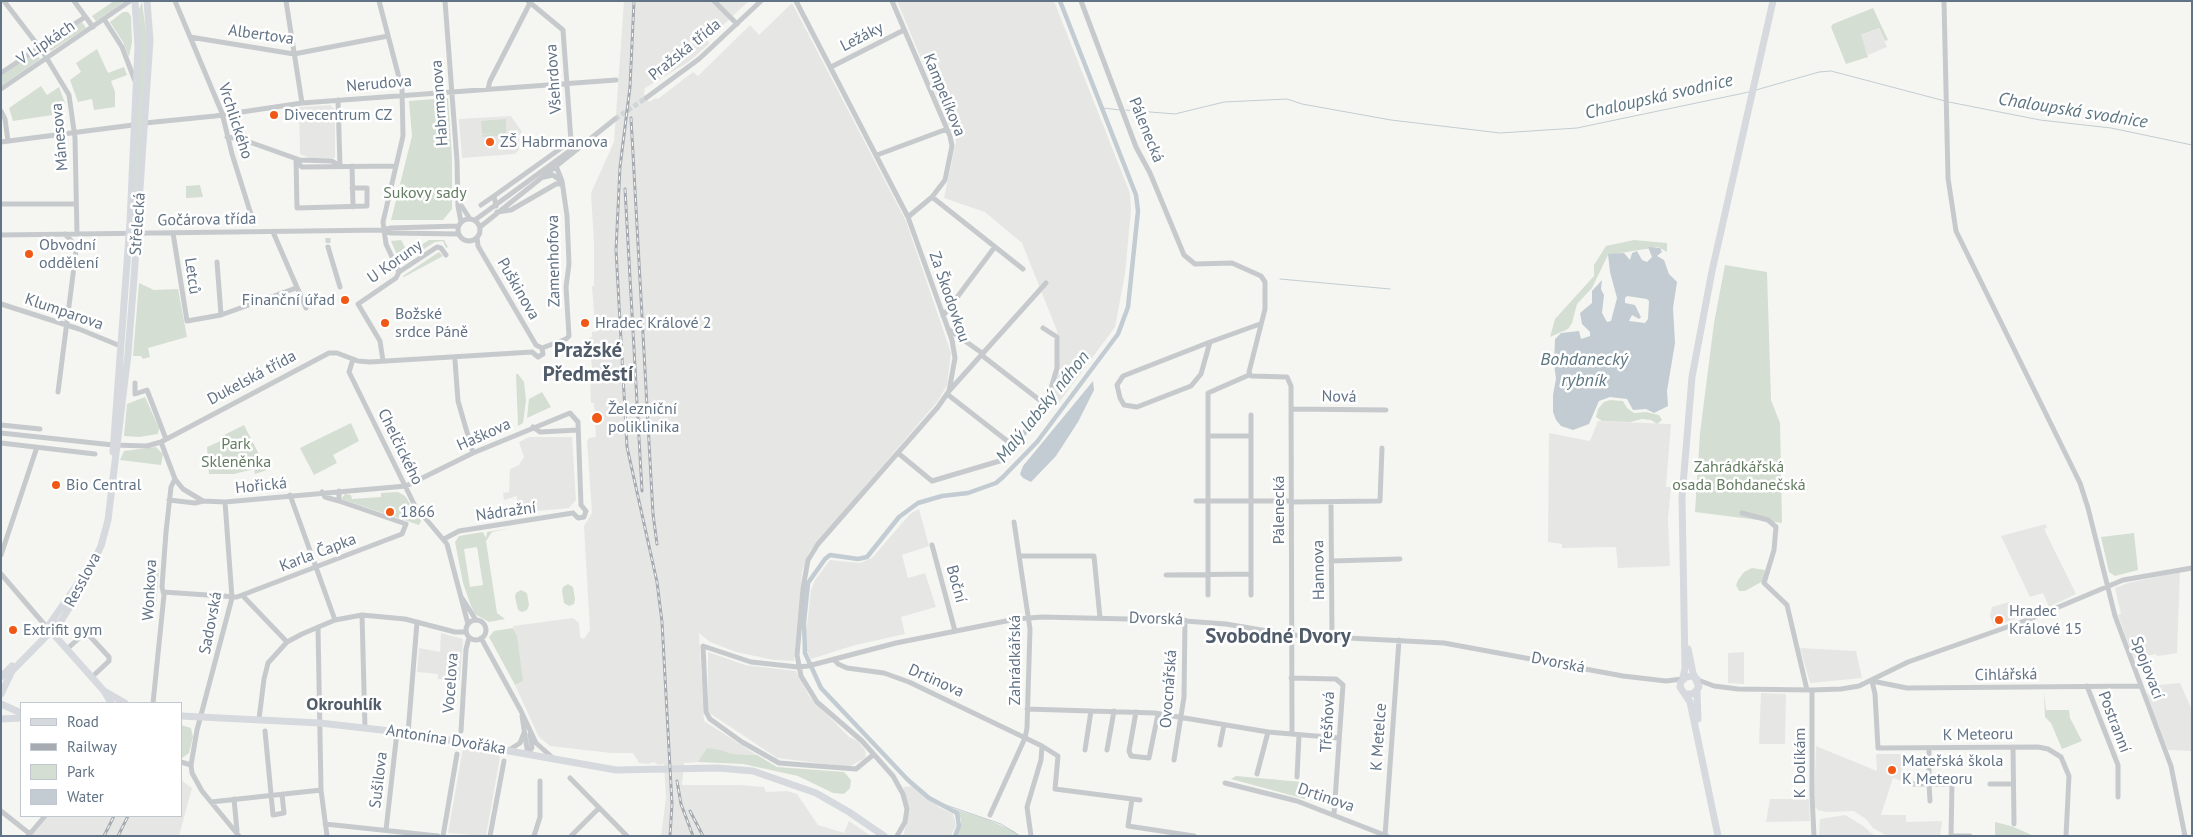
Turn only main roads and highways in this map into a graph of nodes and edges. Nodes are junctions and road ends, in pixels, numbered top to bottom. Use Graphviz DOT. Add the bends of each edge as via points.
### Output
graph roads {
  1 [pos="135,1"];
  2 [pos="147,1"];
  3 [pos="1773,1"];
  4 [pos="133,233"];
  5 [pos="116,445"];
  6 [pos="1684,624"];
  7 [pos="48,628"];
  8 [pos="1,677"];
  9 [pos="1683,679"];
  10 [pos="1697,680"];
  11 [pos="104,691"];
  12 [pos="1683,691"];
  13 [pos="1698,691"];
  14 [pos="1,694"];
  15 [pos="104,702"];
  16 [pos="110,702"];
  17 [pos="123,702"];
  18 [pos="1,704"];
  19 [pos="20,712"];
  20 [pos="182,716"];
  21 [pos="20,718"];
  22 [pos="1,719"];
  23 [pos="1700,744"];
  24 [pos="884,836"];
  25 [pos="1718,836"];
  1 -- 4 [label="main road, Střelecká" via="138,28 133,124"];
  2 -- 4 [label="main road, Střelecká" via="150,40 145,123"];
  3 -- 6 [label="main road" via="1697,348 1685,440 1682,506"];
  4 -- 5 [label="main road, Střelecká" via="128,354"];
  5 -- 7 [label="main road, Resslova" via="106,510 97,543 84,574"];
  6 -- 9 [label="main road"];
  6 -- 10 [label="main road" via="1691,666"];
  7 -- 8 [label="main road, Resslova"];
  7 -- 11 [label="main road"];
  7 -- 14 [label="main road, Resslova" via="12,671"];
  9 -- 10 [label="main road, Dvorská" via="1689,676"];
  9 -- 12 [label="main road"];
  10 -- 13 [label="main road"];
  11 -- 15 [label="main road"];
  11 -- 16 [label="main road"];
  11 -- 17 [label="main road"];
  12 -- 13 [label="main road, Dvorská" via="1690,695"];
  12 -- 23 [label="main road" via="1690,702"];
  13 -- 23 [label="main road"];
  18 -- 19 [label="main road"];
  20 -- 24 [label="main road, Antonína Dvořáka" via="320,723 408,733 616,770 709,768 753,772 797,785 826,799"];
  21 -- 22 [label="main road"];
  23 -- 25 [label="main road"];
}
